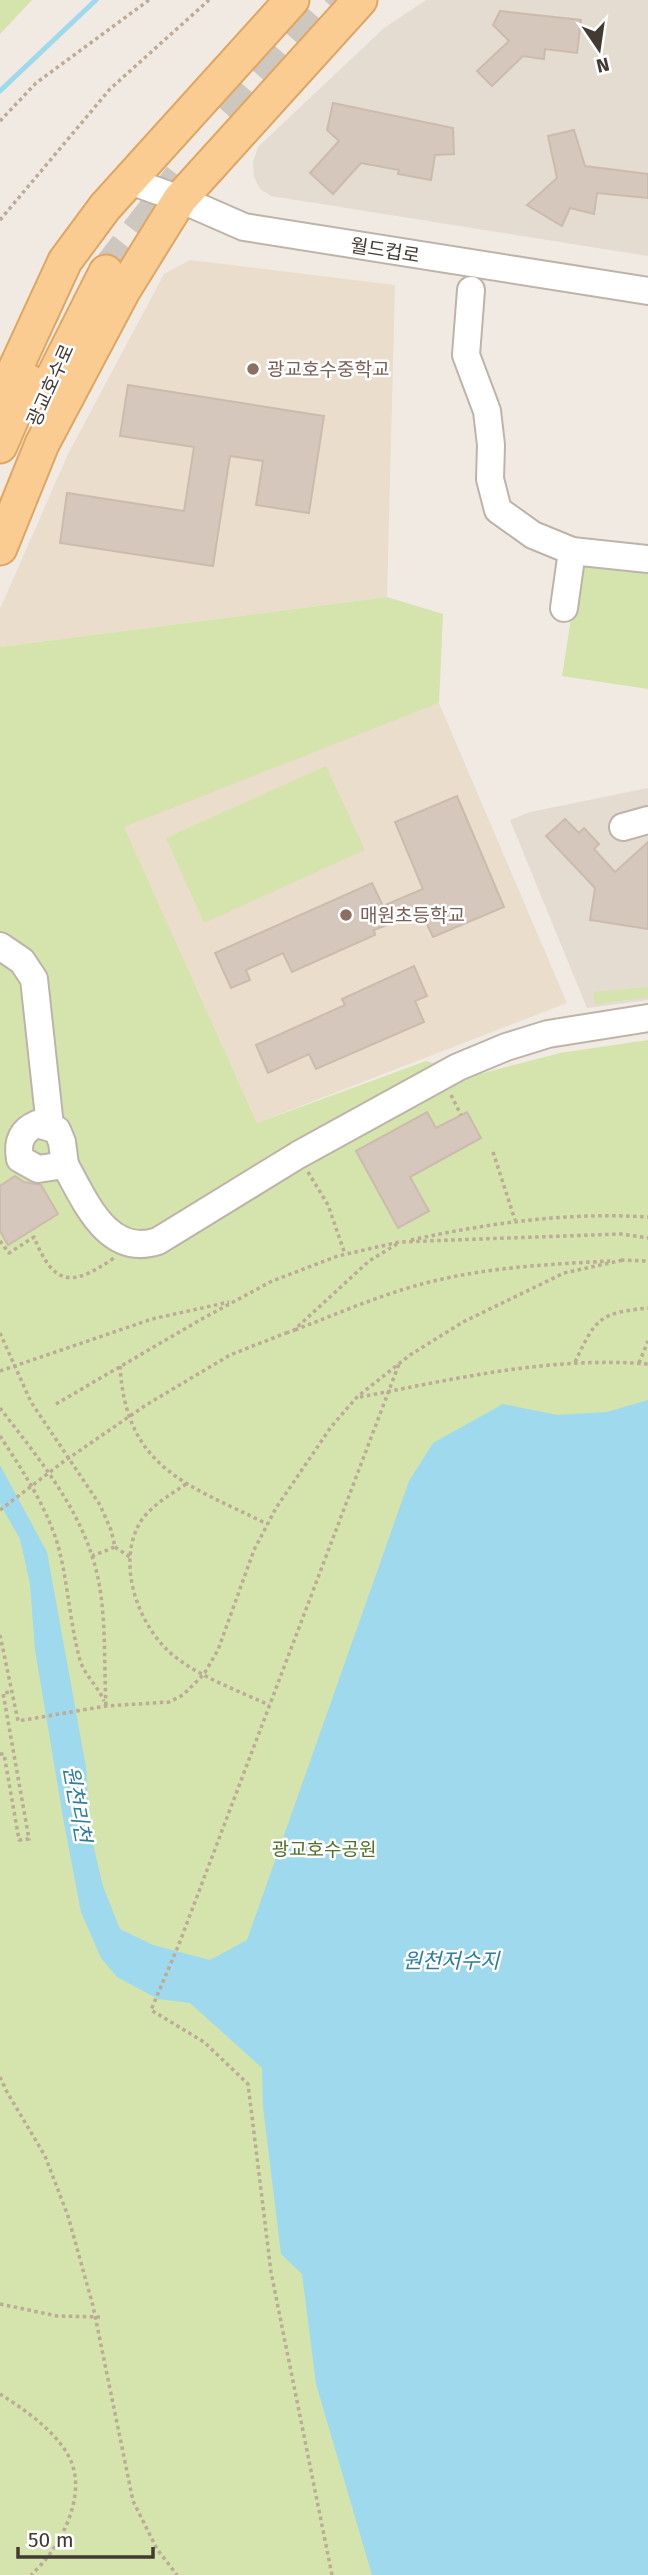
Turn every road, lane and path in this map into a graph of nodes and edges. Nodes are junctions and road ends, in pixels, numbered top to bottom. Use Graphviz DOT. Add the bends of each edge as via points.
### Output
graph roads {
  1 [pos="149,0"];
  2 [pos="209,0"];
  3 [pos="292,0"];
  4 [pos="360,0"];
  5 [pos="0,121"];
  6 [pos="130,181"];
  7 [pos="180,199"];
  8 [pos="0,220"];
  9 [pos="471,290"];
  10 [pos="648,291"];
  11 [pos="0,402"];
  12 [pos="0,446"];
  13 [pos="0,500"];
  14 [pos="0,548"];
  15 [pos="572,551"];
  16 [pos="648,559"];
  17 [pos="564,608"];
  18 [pos="0,946"];
  19 [pos="648,1018"];
  20 [pos="455,1103"];
  21 [pos="461,1115"];
  22 [pos="50,1126"];
  23 [pos="9,1152"];
  24 [pos="493,1152"];
  25 [pos="298,1155"];
  26 [pos="65,1165"];
  27 [pos="648,1217"];
  28 [pos="515,1220"];
  29 [pos="648,1238"];
  30 [pos="0,1241"];
  31 [pos="399,1242"];
  32 [pos="345,1254"];
  33 [pos="116,1257"];
  34 [pos="622,1260"];
  35 [pos="648,1261"];
  36 [pos="234,1301"];
  37 [pos="648,1308"];
  38 [pos="293,1331"];
  39 [pos="0,1333"];
  40 [pos="648,1341"];
  41 [pos="575,1363"];
  42 [pos="639,1363"];
  43 [pos="399,1364"];
  44 [pos="648,1364"];
  45 [pos="14,1366"];
  46 [pos="120,1366"];
  47 [pos="0,1371"];
  48 [pos="389,1391"];
  49 [pos="358,1397"];
  50 [pos="56,1404"];
  51 [pos="0,1408"];
  52 [pos="0,1436"];
  53 [pos="186,1484"];
  54 [pos="0,1510"];
  55 [pos="267,1524"];
  56 [pos="115,1547"];
  57 [pos="92,1556"];
  58 [pos="130,1556"];
  59 [pos="0,1634"];
  60 [pos="204,1674"];
  61 [pos="12,1692"];
  62 [pos="269,1705"];
  63 [pos="106,1706"];
  64 [pos="0,1754"];
  65 [pos="0,2077"];
  66 [pos="0,2304"];
  67 [pos="97,2316"];
  68 [pos="0,2395"];
  69 [pos="30,2575"];
  70 [pos="177,2575"];
  71 [pos="331,2575"];
  1 -- 5 [label="path" via="36,83"];
  2 -- 8 [label="path" via="110,89"];
  3 -- 6 [label="main road"];
  4 -- 7 [label="main road"];
  6 -- 7 [label="street, 월드컵로"];
  6 -- 11 [label="main road" via="65,261"];
  7 -- 10 [label="street, 월드컵로" via="244,227"];
  7 -- 14 [label="main road" via="123,291 42,444"];
  9 -- 15 [label="street" via="466,355 487,411 491,479 498,510 533,535"];
  12 -- 13 [label="main road, 광교호수로" via="94,268"];
  15 -- 16 [label="street"];
  15 -- 17 [label="street"];
  18 -- 22 [label="street" via="22,961 34,979"];
  19 -- 25 [label="street" via="579,1028 506,1047 458,1067"];
  20 -- 21 [label="path"];
  22 -- 23 [label="street" via="37,1124 27,1129"];
  22 -- 26 [label="street" via="62,1142"];
  23 -- 26 [label="street" via="38,1169"];
  24 -- 28 [label="path"];
  25 -- 26 [label="street" via="147,1244 122,1241 107,1233"];
  25 -- 32 [label="path" via="328,1205"];
  27 -- 28 [label="path"];
  28 -- 31 [label="path"];
  29 -- 31 [label="path" via="621,1234"];
  30 -- 33 [label="path" via="9,1254 34,1237 49,1269 75,1279"];
  31 -- 32 [label="path"];
  31 -- 38 [label="path" via="369,1261"];
  32 -- 36 [label="path" via="272,1281"];
  34 -- 35 [label="path"];
  34 -- 38 [label="path" via="463,1275 408,1289"];
  34 -- 43 [label="path" via="564,1273 463,1322"];
  36 -- 45 [label="path" via="152,1319"];
  36 -- 46 [label="path"];
  37 -- 41 [label="path" via="602,1318"];
  38 -- 54 [label="path, bridge" via="230,1355 146,1405"];
  39 -- 45 [label="path"];
  40 -- 42 [label="path"];
  41 -- 42 [label="path"];
  41 -- 48 [label="path"];
  42 -- 44 [label="path"];
  43 -- 48 [label="path"];
  43 -- 49 [label="path"];
  45 -- 47 [label="path"];
  45 -- 56 [label="path" via="31,1402 100,1505"];
  46 -- 50 [label="path"];
  46 -- 53 [label="path" via="125,1403 146,1450"];
  48 -- 49 [label="path"];
  48 -- 62 [label="path"];
  49 -- 55 [label="path" via="302,1467"];
  51 -- 57 [label="path" via="67,1500"];
  52 -- 63 [label="path" via="51,1525 80,1660"];
  53 -- 55 [label="path"];
  53 -- 58 [label="path" via="142,1520"];
  55 -- 60 [label="path" via="218,1650"];
  56 -- 57 [label="path"];
  56 -- 58 [label="path"];
  57 -- 63 [label="path" via="100,1590"];
  58 -- 60 [label="path" via="133,1587 147,1622 169,1651"];
  59 -- 61 [label="path"];
  60 -- 62 [label="path"];
  60 -- 63 [label="path" via="169,1702"];
  61 -- 63 [label="path" via="18,1721"];
  61 -- 64 [label="path" via="3,1693 29,1839 19,1840 4,1754"];
  62 -- 71 [label="path" via="151,2010 204,2042 248,2084 271,2272"];
  65 -- 67 [label="path" via="45,2156"];
  66 -- 67 [label="path" via="58,2316"];
  67 -- 70 [label="path" via="133,2501 152,2541"];
  68 -- 69 [label="path" via="58,2441 74,2471 72,2508 62,2533"];
}
